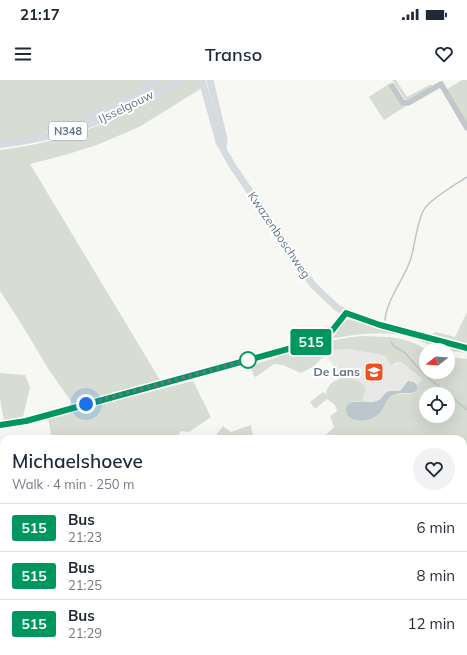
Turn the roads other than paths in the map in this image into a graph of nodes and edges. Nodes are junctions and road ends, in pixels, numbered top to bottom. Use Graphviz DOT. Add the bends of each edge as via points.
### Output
graph roads {
  1 [pos="159,80"];
  2 [pos="174,80"];
  3 [pos="179,80"];
  4 [pos="202,80"];
  5 [pos="206,80"];
  6 [pos="211,80"];
  7 [pos="392,86"];
  8 [pos="159,91"];
  9 [pos="214,98"];
  10 [pos="467,128"];
  11 [pos="23,140"];
  12 [pos="0,144"];
  13 [pos="224,148"];
  14 [pos="346,313"];
  15 [pos="467,348"];
  16 [pos="0,426"];
  1 -- 11 [label="main road, IJsselgouw / N348" via="97,114"];
  2 -- 8 [label="main road, IJsselgouw / N348"];
  3 -- 8 [label="main road, IJsselgouw / N348"];
  4 -- 13 [label="street, Kwazenboschweg" via="219,142"];
  5 -- 9 [label="street, Kwazenboschweg" via="210,94"];
  6 -- 9 [label="street, Kwazenboschweg"];
  7 -- 10 [label="street" via="403,103 408,103 441,84"];
  8 -- 11 [label="main road, IJsselgouw / N348" via="99,121"];
  9 -- 13 [label="street, Kwazenboschweg"];
  11 -- 12 [label="main road, IJsselgouw / N348"];
  13 -- 14 [label="street, Kwazenboschweg" via="232,165 313,285"];
  14 -- 15 [label="street, Kwazenboschweg" via="380,325"];
  14 -- 16 [label="street" via="321,340"];
}
